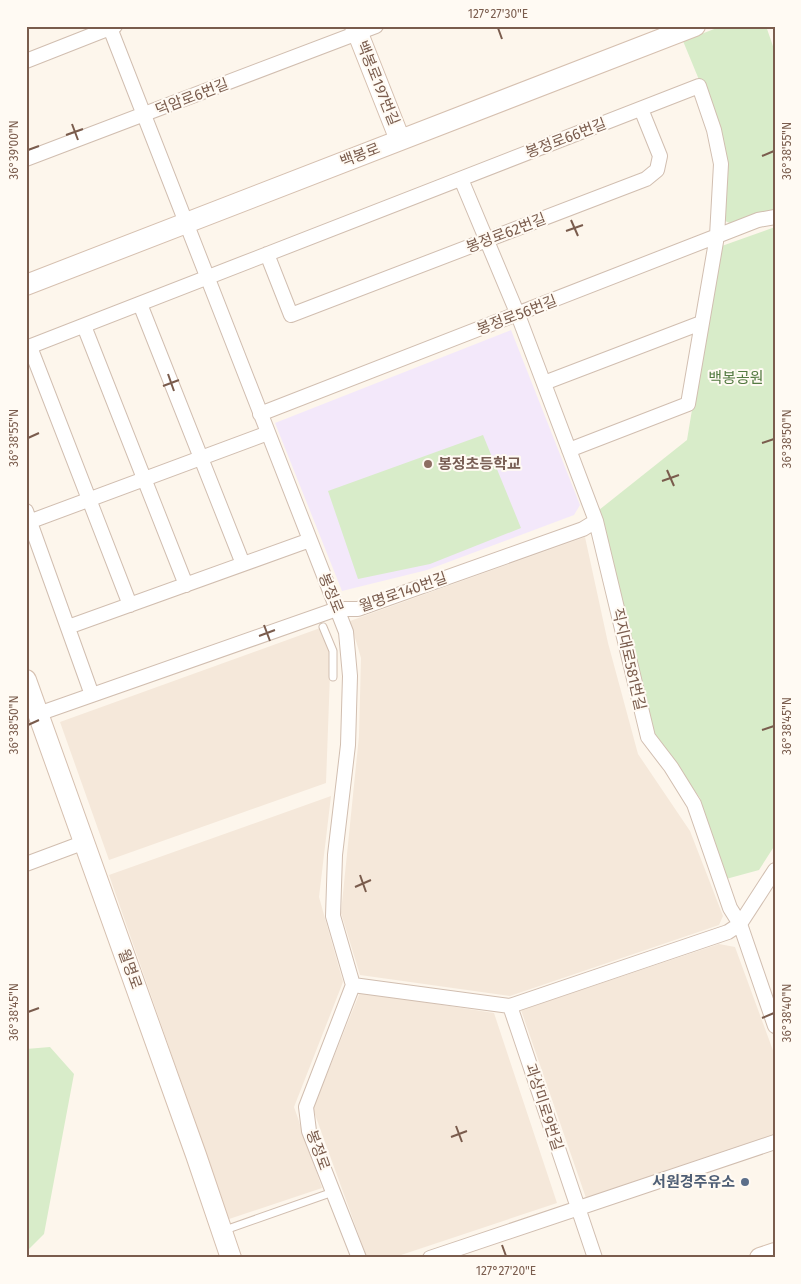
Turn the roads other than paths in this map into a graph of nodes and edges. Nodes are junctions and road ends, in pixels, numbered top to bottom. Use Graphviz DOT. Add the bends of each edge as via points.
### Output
graph roads {
  1 [pos="376,26"];
  2 [pos="694,26"];
  3 [pos="112,27"];
  4 [pos="356,30"];
  5 [pos="26,61"];
  6 [pos="641,109"];
  7 [pos="144,115"];
  8 [pos="400,140"];
  9 [pos="26,159"];
  10 [pos="461,179"];
  11 [pos="775,217"];
  12 [pos="186,222"];
  13 [pos="717,236"];
  14 [pos="487,240"];
  15 [pos="267,254"];
  16 [pos="207,278"];
  17 [pos="26,285"];
  18 [pos="140,304"];
  19 [pos="518,315"];
  20 [pos="701,323"];
  21 [pos="84,326"];
  22 [pos="28,348"];
  23 [pos="544,383"];
  24 [pos="260,414"];
  25 [pos="268,433"];
  26 [pos="569,450"];
  27 [pos="201,458"];
  28 [pos="144,479"];
  29 [pos="90,499"];
  30 [pos="27,518"];
  31 [pos="596,521"];
  32 [pos="310,540"];
  33 [pos="243,564"];
  34 [pos="186,584"];
  35 [pos="130,604"];
  36 [pos="337,609"];
  37 [pos="68,627"];
  38 [pos="323,627"];
  39 [pos="333,677"];
  40 [pos="26,680"];
  41 [pos="92,695"];
  42 [pos="38,714"];
  43 [pos="85,842"];
  44 [pos="26,864"];
  45 [pos="775,870"];
  46 [pos="740,924"];
  47 [pos="353,985"];
  48 [pos="510,1006"];
  49 [pos="772,1008"];
  50 [pos="775,1026"];
  51 [pos="775,1142"];
  52 [pos="333,1192"];
  53 [pos="577,1208"];
  54 [pos="222,1231"];
  55 [pos="775,1253"];
  56 [pos="231,1258"];
  57 [pos="360,1258"];
  58 [pos="430,1258"];
  59 [pos="596,1258"];
  60 [pos="760,1258"];
  1 -- 4 [label="street, 덕암로6번길"];
  2 -- 8 [label="street, 백봉로"];
  3 -- 5 [label="street"];
  3 -- 7 [label="street, 봉정로"];
  4 -- 7 [label="street, 덕암로6번길"];
  4 -- 8 [label="street, 백봉로197번길"];
  6 -- 10 [label="street, 봉정로66번길"];
  6 -- 13 [label="street, 봉정로66번길" via="699,86 722,164"];
  6 -- 14 [label="street, 봉정로62번길" via="660,156 657,170 646,179"];
  7 -- 9 [label="street, 덕암로6번길"];
  7 -- 12 [label="street, 봉정로"];
  8 -- 12 [label="street, 백봉로"];
  10 -- 14 [label="street, 직지대로581번길"];
  10 -- 15 [label="street, 봉정로66번길"];
  11 -- 13 [label="street, 봉정로56번길"];
  12 -- 16 [label="street, 봉정로"];
  12 -- 17 [label="street, 백봉로"];
  13 -- 19 [label="street, 봉정로56번길"];
  13 -- 20 [label="street, 봉정로66번길"];
  14 -- 15 [label="street, 봉정로62번길" via="291,315"];
  14 -- 19 [label="street, 직지대로581번길"];
  15 -- 16 [label="street, 봉정로66번길"];
  16 -- 18 [label="street, 봉정로66번길"];
  16 -- 24 [label="street, 봉정로"];
  18 -- 21 [label="street, 봉정로66번길"];
  18 -- 27 [label="street"];
  19 -- 23 [label="street, 직지대로581번길"];
  19 -- 24 [label="street, 봉정로56번길"];
  20 -- 23 [label="street"];
  20 -- 26 [label="street, 봉정로66번길" via="688,404"];
  21 -- 22 [label="street, 봉정로66번길"];
  21 -- 28 [label="street"];
  22 -- 29 [label="street"];
  23 -- 26 [label="street, 직지대로581번길"];
  24 -- 25 [label="street, 봉정로"];
  25 -- 27 [label="street"];
  25 -- 32 [label="street, 봉정로"];
  26 -- 31 [label="street, 직지대로581번길"];
  27 -- 28 [label="street"];
  27 -- 33 [label="street"];
  28 -- 29 [label="street"];
  28 -- 34 [label="street"];
  29 -- 30 [label="street"];
  29 -- 35 [label="street"];
  30 -- 37 [label="street"];
  31 -- 36 [label="street, 월명로140번길" via="358,609"];
  31 -- 46 [label="street, 직지대로581번길" via="648,737 694,804 730,908"];
  32 -- 33 [label="street"];
  32 -- 36 [label="street, 봉정로"];
  33 -- 34 [label="street"];
  34 -- 35 [label="street"];
  35 -- 37 [label="street"];
  36 -- 41 [label="street, 월명로140번길"];
  36 -- 47 [label="street, 봉정로" via="346,632 350,676 348,745 335,855 333,916"];
  37 -- 41 [label="street"];
  38 -- 39 [label="lane" via="333,651"];
  40 -- 42 [label="street, 월명로"];
  41 -- 42 [label="street, 월명로140번길"];
  42 -- 43 [label="street, 월명로"];
  43 -- 44 [label="street"];
  43 -- 54 [label="street, 월명로"];
  45 -- 46 [label="street"];
  46 -- 48 [label="street" via="728,932"];
  46 -- 49 [label="street, 직지대로581번길"];
  47 -- 48 [label="street"];
  47 -- 52 [label="street, 봉정로" via="306,1107 309,1131"];
  48 -- 53 [label="street, 과상미로9번길"];
  49 -- 50 [label="street, 직지대로581번길"];
  51 -- 53 [label="street"];
  52 -- 54 [label="lane"];
  52 -- 57 [label="street, 봉정로"];
  53 -- 58 [label="street"];
  53 -- 59 [label="street, 과상미로9번길"];
  54 -- 56 [label="street, 월명로"];
  55 -- 60 [label="street"];
}
